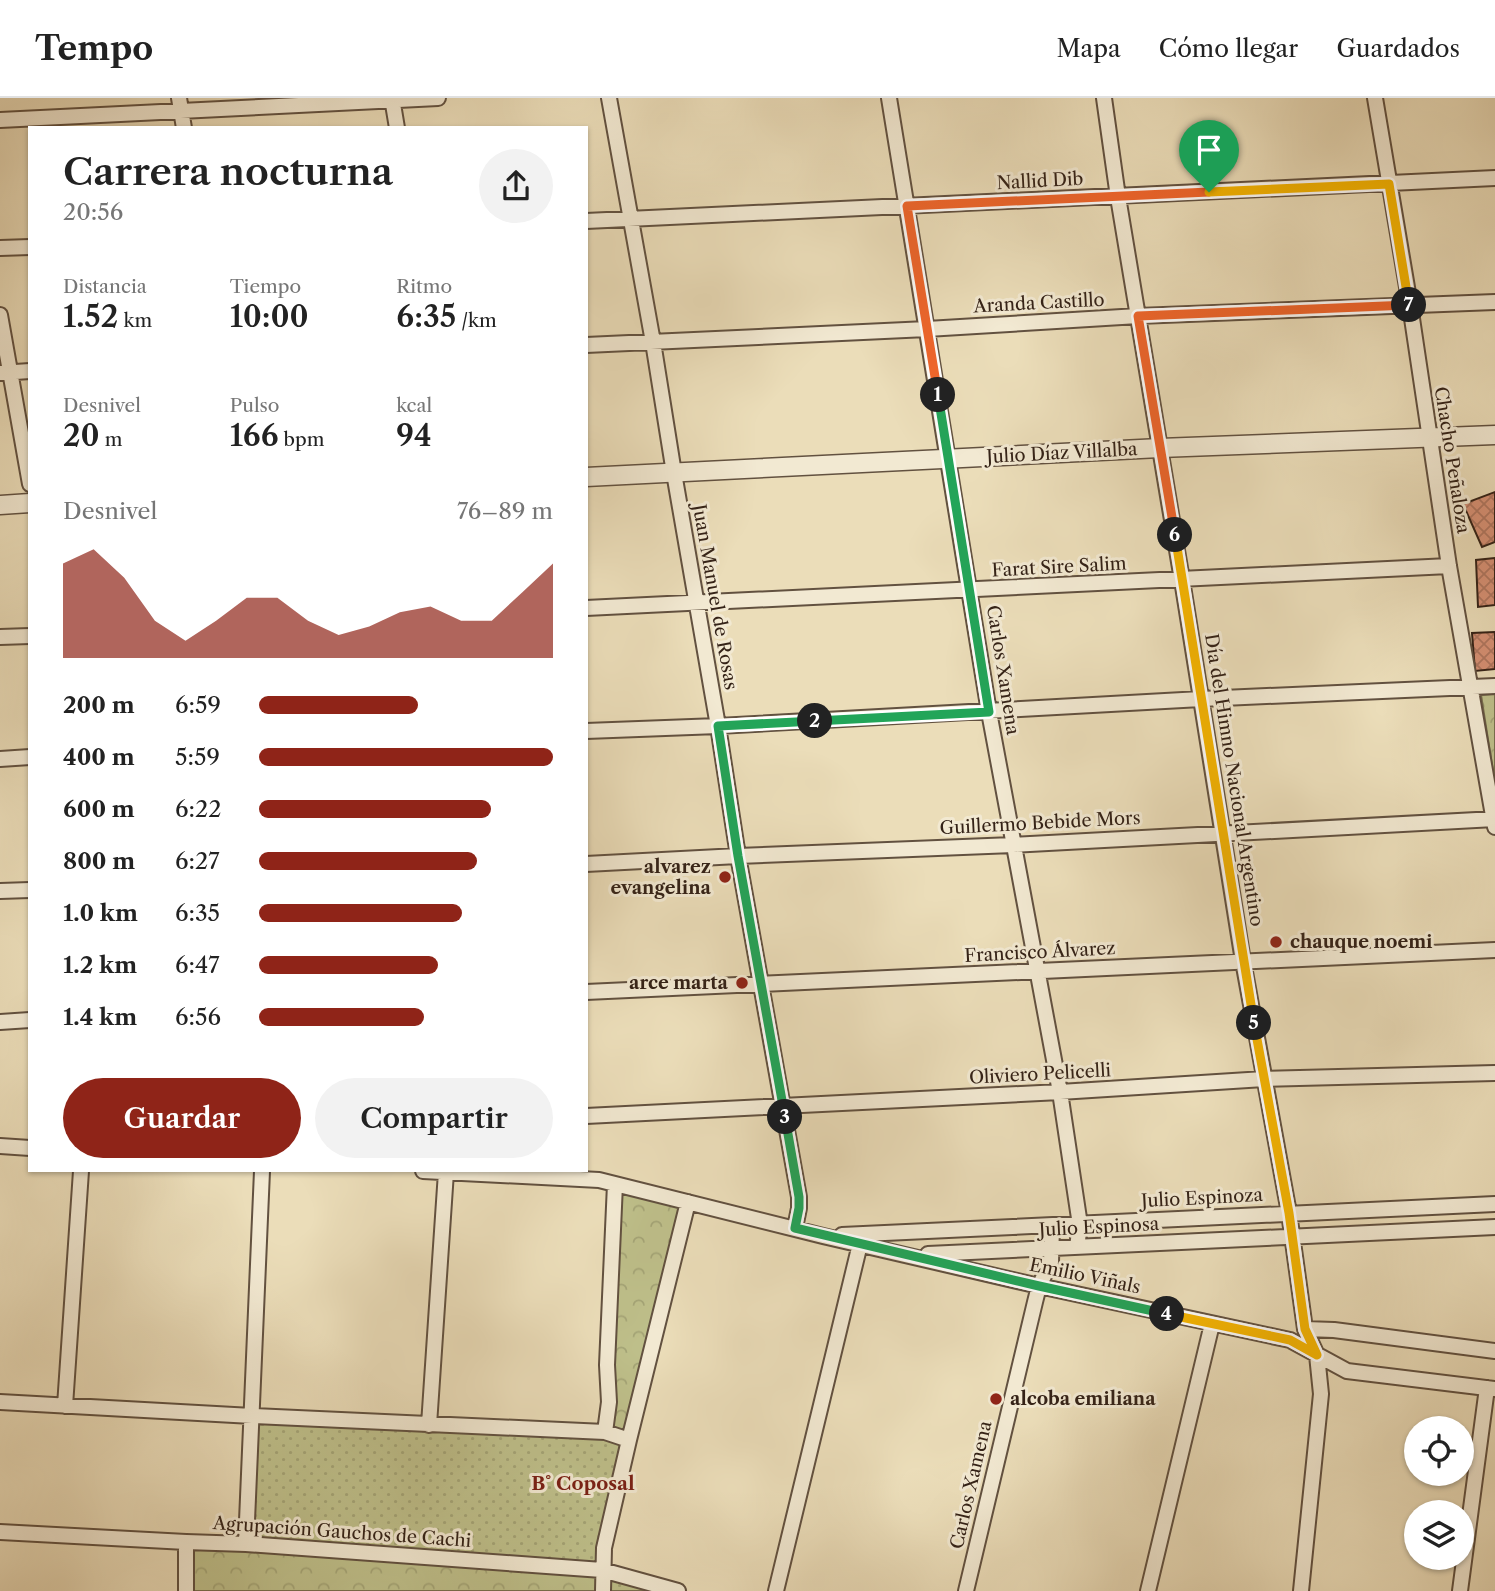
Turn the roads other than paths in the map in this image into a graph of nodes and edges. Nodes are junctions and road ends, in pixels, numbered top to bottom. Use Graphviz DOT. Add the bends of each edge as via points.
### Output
graph roads {
  1 [pos="438,98"];
  2 [pos="608,98"];
  3 [pos="890,98"];
  4 [pos="1104,98"];
  5 [pos="1375,98"];
  6 [pos="392,99"];
  7 [pos="180,104"];
  8 [pos="0,120"];
  9 [pos="184,126"];
  10 [pos="397,126"];
  11 [pos="1495,178"];
  12 [pos="1389,184"];
  13 [pos="1118,197"];
  14 [pos="907,206"];
  15 [pos="630,219"];
  16 [pos="588,221"];
  17 [pos="28,247"];
  18 [pos="0,248"];
  19 [pos="1495,302"];
  20 [pos="1410,305"];
  21 [pos="0,315"];
  22 [pos="1138,316"];
  23 [pos="927,329"];
  24 [pos="653,342"];
  25 [pos="588,345"];
  26 [pos="28,372"];
  27 [pos="5,373"];
  28 [pos="1495,435"];
  29 [pos="1429,438"];
  30 [pos="1160,448"];
  31 [pos="949,458"];
  32 [pos="674,473"];
  33 [pos="28,475"];
  34 [pos="588,477"];
  35 [pos="28,503"];
  36 [pos="0,505"];
  37 [pos="1449,566"];
  38 [pos="1182,580"];
  39 [pos="971,590"];
  40 [pos="697,602"];
  41 [pos="588,608"];
  42 [pos="28,636"];
  43 [pos="0,637"];
  44 [pos="1495,686"];
  45 [pos="1471,687"];
  46 [pos="1201,699"];
  47 [pos="989,712"];
  48 [pos="718,726"];
  49 [pos="588,731"];
  50 [pos="28,757"];
  51 [pos="0,759"];
  52 [pos="1494,822"];
  53 [pos="1223,833"];
  54 [pos="1013,845"];
  55 [pos="738,856"];
  56 [pos="588,864"];
  57 [pos="28,890"];
  58 [pos="0,891"];
  59 [pos="1495,950"];
  60 [pos="1243,961"];
  61 [pos="1038,971"];
  62 [pos="760,984"];
  63 [pos="588,992"];
  64 [pos="28,1020"];
  65 [pos="0,1022"];
  66 [pos="1495,1073"];
  67 [pos="1264,1079"];
  68 [pos="1060,1092"];
  69 [pos="783,1106"];
  70 [pos="588,1116"];
  71 [pos="0,1146"];
  72 [pos="28,1147"];
  73 [pos="81,1172"];
  74 [pos="262,1172"];
  75 [pos="446,1172"];
  76 [pos="579,1174"];
  77 [pos="615,1184"];
  78 [pos="688,1202"];
  79 [pos="1495,1204"];
  80 [pos="1289,1213"];
  81 [pos="1080,1225"];
  82 [pos="1052,1226"];
  83 [pos="1495,1227"];
  84 [pos="795,1228"];
  85 [pos="823,1236"];
  86 [pos="1291,1236"];
  87 [pos="860,1244"];
  88 [pos="1077,1247"];
  89 [pos="1053,1248"];
  90 [pos="909,1255"];
  91 [pos="1039,1286"];
  92 [pos="1212,1324"];
  93 [pos="1305,1329"];
  94 [pos="1495,1351"];
  95 [pos="1317,1355"];
  96 [pos="1491,1388"];
  97 [pos="0,1402"];
  98 [pos="65,1406"];
  99 [pos="252,1416"];
  100 [pos="429,1424"];
  101 [pos="605,1432"];
  102 [pos="629,1440"];
  103 [pos="0,1532"];
  104 [pos="186,1542"];
  105 [pos="246,1544"];
  106 [pos="602,1570"];
  107 [pos="186,1591"];
  108 [pos="603,1591"];
  109 [pos="678,1591"];
  110 [pos="776,1591"];
  111 [pos="966,1591"];
  112 [pos="1148,1591"];
  113 [pos="1301,1591"];
  114 [pos="1460,1591"];
  1 -- 6 [label="street"];
  2 -- 15 [label="street, Juan Manuel de Rosas"];
  3 -- 14 [label="street, Carlos Xamena"];
  4 -- 13 [label="street, Día del Himno Nacional Argentino"];
  5 -- 12 [label="street, Chacho Peñaloza"];
  6 -- 7 [label="street"];
  6 -- 10 [label="street"];
  7 -- 8 [label="street"];
  7 -- 9 [label="street"];
  11 -- 12 [label="street, Nallid Dib"];
  12 -- 13 [label="street, Nallid Dib"];
  12 -- 20 [label="street, Chacho Peñaloza"];
  13 -- 14 [label="street, Nallid Dib"];
  13 -- 22 [label="street, Día del Himno Nacional Argentino"];
  14 -- 15 [label="street, Nallid Dib"];
  14 -- 23 [label="street, Carlos Xamena"];
  15 -- 16 [label="street, Nallid Dib"];
  15 -- 24 [label="street, Juan Manuel de Rosas"];
  17 -- 18 [label="street"];
  19 -- 20 [label="street, Aranda Castillo"];
  20 -- 22 [label="street, Aranda Castillo"];
  20 -- 29 [label="street, Chacho Peñaloza"];
  21 -- 27 [label="street"];
  22 -- 23 [label="street, Aranda Castillo"];
  22 -- 30 [label="street, Día del Himno Nacional Argentino"];
  23 -- 24 [label="street, Aranda Castillo"];
  23 -- 31 [label="street, Carlos Xamena"];
  24 -- 25 [label="street, Aranda Castillo"];
  24 -- 32 [label="street, Juan Manuel de Rosas"];
  26 -- 27 [label="street"];
  27 -- 33 [label="street"];
  28 -- 29 [label="street, Julio Díaz Villalba"];
  29 -- 30 [label="street, Julio Díaz Villalba"];
  29 -- 37 [label="street, Chacho Peñaloza"];
  30 -- 31 [label="street, Julio Díaz Villalba"];
  30 -- 38 [label="street, Día del Himno Nacional Argentino"];
  31 -- 32 [label="street, Julio Díaz Villalba"];
  31 -- 39 [label="street, Carlos Xamena"];
  32 -- 34 [label="street, Julio Díaz Villalba"];
  32 -- 40 [label="street, Juan Manuel de Rosas"];
  35 -- 36 [label="street"];
  37 -- 38 [label="street, Farat Sire Salim"];
  37 -- 45 [label="street, Chacho Peñaloza"];
  38 -- 39 [label="street, Farat Sire Salim"];
  38 -- 46 [label="street, Día del Himno Nacional Argentino"];
  39 -- 40 [label="street, Farat Sire Salim"];
  39 -- 47 [label="street, Carlos Xamena"];
  40 -- 41 [label="street, Farat Sire Salim"];
  40 -- 48 [label="street, Juan Manuel de Rosas"];
  42 -- 43 [label="street"];
  44 -- 45 [label="street"];
  45 -- 46 [label="street"];
  45 -- 52 [label="street, Chacho Peñaloza"];
  46 -- 47 [label="street"];
  46 -- 53 [label="street, Día del Himno Nacional Argentino"];
  47 -- 48 [label="street"];
  47 -- 54 [label="street, Carlos Xamena"];
  48 -- 49 [label="street"];
  48 -- 55 [label="street, Juan Manuel de Rosas"];
  50 -- 51 [label="street"];
  52 -- 53 [label="street, Guillermo Bebide Mors"];
  53 -- 54 [label="street, Guillermo Bebide Mors"];
  53 -- 60 [label="street, Día del Himno Nacional Argentino"];
  54 -- 55 [label="street, Guillermo Bebide Mors"];
  54 -- 61 [label="street, Carlos Xamena"];
  55 -- 56 [label="street, Guillermo Bebide Mors"];
  55 -- 62 [label="street, Juan Manuel de Rosas"];
  57 -- 58 [label="street"];
  59 -- 60 [label="street, Francisco Álvarez"];
  60 -- 61 [label="street, Francisco Álvarez"];
  60 -- 67 [label="street, Día del Himno Nacional Argentino"];
  61 -- 62 [label="street, Francisco Álvarez"];
  61 -- 68 [label="street, Carlos Xamena"];
  62 -- 63 [label="street, Francisco Álvarez"];
  62 -- 69 [label="street, Juan Manuel de Rosas"];
  64 -- 65 [label="street"];
  66 -- 67 [label="street, Oliviero Pelicelli"];
  67 -- 68 [label="street, Oliviero Pelicelli"];
  67 -- 80 [label="street, Día del Himno Nacional Argentino"];
  68 -- 69 [label="street, Oliviero Pelicelli"];
  68 -- 81 [label="street, Carlos Xamena"];
  69 -- 70 [label="street, Oliviero Pelicelli"];
  69 -- 84 [label="street, Juan Manuel de Rosas" via="799,1197"];
  71 -- 72 [label="street"];
  73 -- 98 [label="street"];
  74 -- 99 [label="street"];
  75 -- 76 [label="street"];
  75 -- 100 [label="street"];
  76 -- 77 [label="street"];
  77 -- 78 [label="street"];
  77 -- 101 [label="street"];
  78 -- 84 [label="street"];
  78 -- 102 [label="street"];
  79 -- 80 [label="street, Julio Espinoza"];
  80 -- 81 [label="street, Julio Espinoza"];
  80 -- 86 [label="street, Día del Himno Nacional Argentino"];
  81 -- 82 [label="street, Julio Espinosa"];
  81 -- 88 [label="street, Carlos Xamena"];
  82 -- 85 [label="street, Julio Espinosa"];
  82 -- 89 [label="street, Carlos Xamena"];
  83 -- 86 [label="street"];
  84 -- 85 [label="street"];
  85 -- 87 [label="street"];
  86 -- 88 [label="street, Julio Espinosa"];
  86 -- 93 [label="street, Día del Himno Nacional Argentino"];
  87 -- 90 [label="street"];
  87 -- 110 [label="street"];
  88 -- 89 [label="street, Julio Espinosa"];
  89 -- 90 [label="street, Julio Espinosa"];
  89 -- 91 [label="street, Carlos Xamena"];
  90 -- 91 [label="street, Emilio Viñals"];
  91 -- 92 [label="street, Emilio Viñals"];
  91 -- 111 [label="street, Carlos Xamena"];
  92 -- 95 [label="street, Emilio Viñals" via="1290,1340"];
  92 -- 112 [label="street"];
  93 -- 94 [label="street"];
  93 -- 95 [label="street, Día del Himno Nacional Argentino"];
  95 -- 96 [label="street, Emilio Viñals" via="1347,1371"];
  95 -- 113 [label="street, Día del Himno Nacional Argentino" via="1321,1394"];
  96 -- 114 [label="street"];
  97 -- 98 [label="street"];
  98 -- 99 [label="street"];
  99 -- 100 [label="street"];
  99 -- 105 [label="street"];
  100 -- 101 [label="street"];
  101 -- 102 [label="street"];
  102 -- 106 [label="street"];
  103 -- 104 [label="street, Agrupación Gauchos de Cachi"];
  104 -- 105 [label="street, Agrupación Gauchos de Cachi"];
  104 -- 107 [label="street"];
  105 -- 106 [label="street, Agrupación Gauchos de Cachi"];
  106 -- 108 [label="street"];
  106 -- 109 [label="street, Agrupación Gauchos de Cachi"];
}
